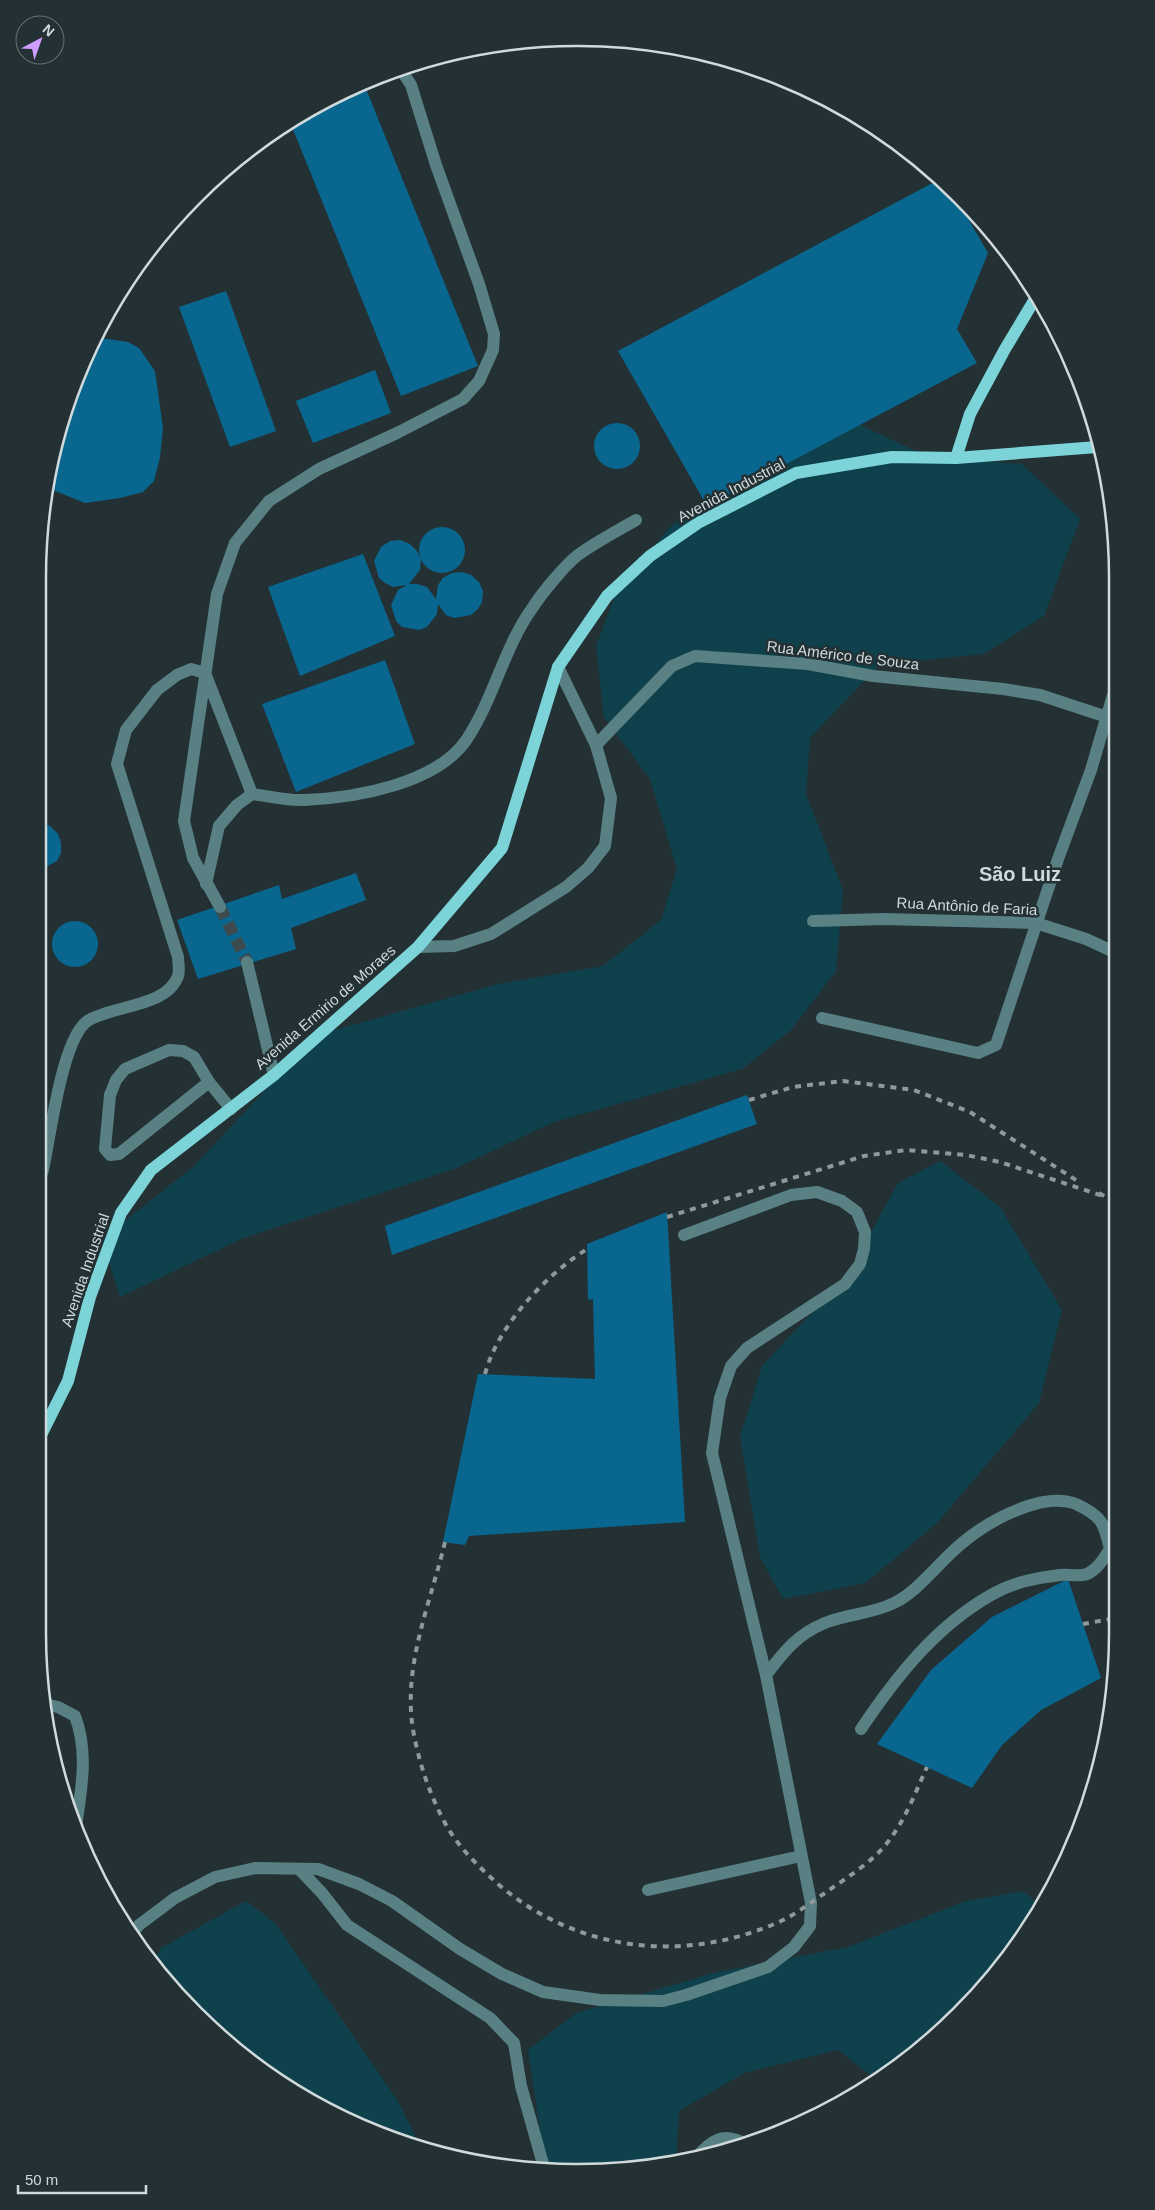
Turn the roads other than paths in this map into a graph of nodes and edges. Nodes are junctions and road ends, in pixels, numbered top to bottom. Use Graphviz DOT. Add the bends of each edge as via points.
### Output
graph roads {
  1 [pos="405,75"];
  2 [pos="1032,303"];
  3 [pos="1093,447"];
  4 [pos="956,458"];
  5 [pos="636,520"];
  6 [pos="558,667"];
  7 [pos="205,674"];
  8 [pos="1109,717"];
  9 [pos="1109,723"];
  10 [pos="596,744"];
  11 [pos="252,794"];
  12 [pos="502,848"];
  13 [pos="206,884"];
  14 [pos="220,907"];
  15 [pos="813,921"];
  16 [pos="1036,923"];
  17 [pos="418,947"];
  18 [pos="1109,950"];
  19 [pos="247,962"];
  20 [pos="822,1018"];
  21 [pos="274,1075"];
  22 [pos="210,1082"];
  23 [pos="231,1109"];
  24 [pos="46,1155"];
  25 [pos="152,1170"];
  26 [pos="684,1236"];
  27 [pos="46,1425"];
  28 [pos="1109,1544"];
  29 [pos="1109,1550"];
  30 [pos="766,1675"];
  31 [pos="52,1706"];
  32 [pos="861,1729"];
  33 [pos="78,1812"];
  34 [pos="801,1856"];
  35 [pos="299,1869"];
  36 [pos="648,1890"];
  37 [pos="136,1928"];
  38 [pos="737,2139"];
  39 [pos="703,2149"];
  40 [pos="542,2163"];
  1 -- 7 [label="street" via="411,85 479,284 494,334 493,350 478,381 463,399 319,469 269,501 236,543 217,594"];
  2 -- 4 [label="main road" via="970,414"];
  3 -- 4 [label="main road"];
  4 -- 6 [label="main road, Avenida Industrial" via="892,457 796,473 698,522 650,556 607,596"];
  5 -- 11 [label="street" via="577,556 532,607 466,740 443,764 414,778 355,795 302,800"];
  6 -- 10 [label="street"];
  6 -- 12 [label="main road, Avenida Industrial"];
  7 -- 11 [label="street"];
  7 -- 13 [label="street" via="184,821 193,858"];
  7 -- 24 [label="street" via="191,669 157,690 126,730 117,764 178,957 179,974 168,992 88,1020 73,1038 65,1060"];
  8 -- 10 [label="street, Rua Américo de Souza" via="1040,695 1004,689 873,676 808,664 695,656 672,666"];
  9 -- 16 [label="street"];
  10 -- 17 [label="street" via="611,798 605,846 588,868 566,887 492,934 454,946"];
  11 -- 13 [label="street" via="237,805 219,826"];
  12 -- 17 [label="main road, Avenida Ermirio de Moraes"];
  13 -- 14 [label="street"];
  15 -- 16 [label="street, Rua Antônio de Faria" via="884,919"];
  16 -- 18 [label="street, Rua Antônio de Faria"];
  16 -- 20 [label="street" via="996,1045 978,1053"];
  17 -- 21 [label="main road, Avenida Ermirio de Moraes"];
  19 -- 21 [label="street"];
  21 -- 23 [label="main road, Avenida Ermirio de Moraes"];
  22 -- 22 [label="street" via="194,1057 183,1051 168,1050 125,1069 110,1095 105,1149 110,1155 118,1154"];
  22 -- 23 [label="street"];
  23 -- 25 [label="main road, Avenida Ermirio de Moraes"];
  25 -- 27 [label="main road, Avenida Industrial" via="121,1213 90,1297 68,1381"];
  26 -- 30 [label="street" via="792,1195 817,1192 842,1201 857,1212 865,1232 860,1264 846,1284 747,1348 731,1366 720,1398 712,1453"];
  28 -- 30 [label="street" via="1105,1524 1088,1509 1069,1501 1039,1502 1009,1512 975,1531 914,1588 894,1602 825,1622 792,1641"];
  29 -- 32 [label="street" via="1100,1564 1086,1574 1016,1583 990,1595 962,1615 924,1646 891,1684"];
  30 -- 34 [label="street"];
  31 -- 33 [label="street" via="75,1716 82,1735"];
  34 -- 35 [label="street" via="811,1903 810,1926 794,1947 768,1967 663,2001 600,2000 543,1992 502,1974 392,1901 359,1884 318,1869"];
  34 -- 36 [label="street"];
  35 -- 37 [label="street" via="255,1868 215,1877 175,1898"];
  35 -- 40 [label="street" via="347,1925 490,2018 514,2043 521,2086"];
  38 -- 39 [label="street" via="724,2138 708,2143"];
}
